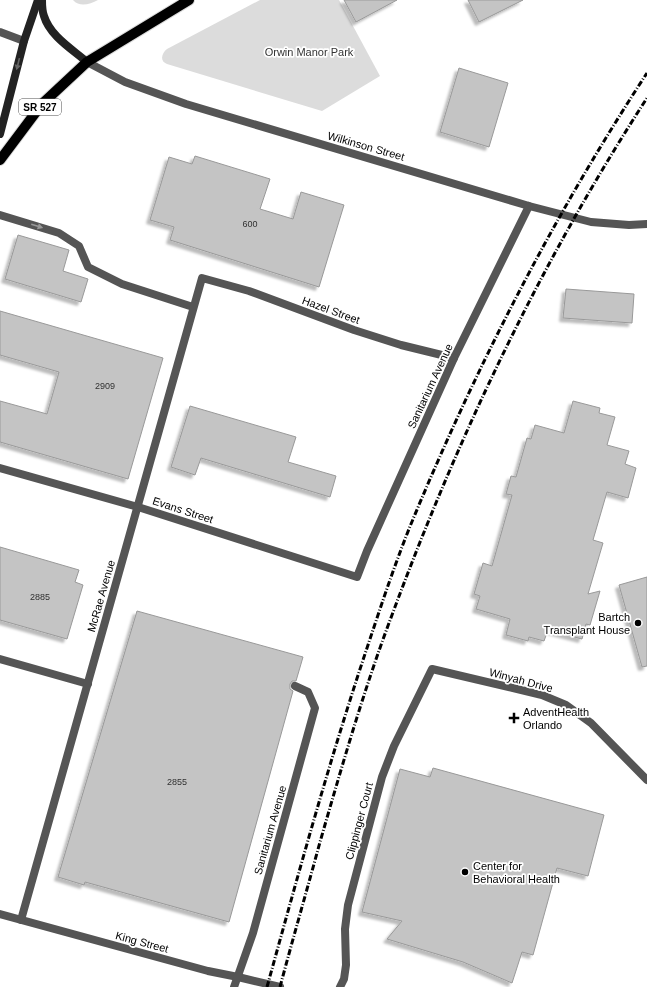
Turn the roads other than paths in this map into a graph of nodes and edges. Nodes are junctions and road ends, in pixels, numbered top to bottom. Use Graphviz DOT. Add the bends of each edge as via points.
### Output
graph roads {
  1 [pos="38,0"];
  2 [pos="42,0"];
  3 [pos="190,0"];
  4 [pos="0,32"];
  5 [pos="24,40"];
  6 [pos="87,62"];
  7 [pos="0,134"];
  8 [pos="0,160"];
  9 [pos="529,206"];
  10 [pos="0,215"];
  11 [pos="647,224"];
  12 [pos="202,278"];
  13 [pos="194,307"];
  14 [pos="454,358"];
  15 [pos="0,468"];
  16 [pos="138,507"];
  17 [pos="357,577"];
  18 [pos="0,659"];
  19 [pos="432,669"];
  20 [pos="88,684"];
  21 [pos="295,686"];
  22 [pos="647,780"];
  23 [pos="0,914"];
  24 [pos="21,920"];
  25 [pos="238,976"];
  26 [pos="234,987"];
  27 [pos="280,987"];
  28 [pos="340,987"];
  1 -- 5 [label="street"];
  2 -- 6 [label="street" via="48,26 63,43"];
  3 -- 6 [label="main road, SR 527"];
  4 -- 5 [label="street"];
  5 -- 7 [label="street, one-way"];
  6 -- 8 [label="main road, SR 527" via="42,104"];
  6 -- 9 [label="street, Wilkinson Street" via="125,82 186,104"];
  9 -- 11 [label="street, Wilkinson Street" via="590,222"];
  9 -- 14 [label="street, Sanitarium Avenue"];
  10 -- 13 [label="street, one-way" via="59,233 79,246 88,267 122,284"];
  12 -- 13 [label="street, McRae Avenue"];
  12 -- 14 [label="street, Hazel Street" via="249,291 400,345"];
  13 -- 16 [label="street, McRae Avenue"];
  14 -- 17 [label="street, Sanitarium Avenue"];
  15 -- 16 [label="street, Evans Street"];
  16 -- 17 [label="street, Evans Street"];
  16 -- 20 [label="street, McRae Avenue"];
  18 -- 20 [label="street"];
  19 -- 22 [label="street, Winyah Drive" via="542,694 566,705 591,723"];
  19 -- 28 [label="street, Clippinger Court" via="394,746 382,777 348,905 345,929 346,965"];
  20 -- 24 [label="street, McRae Avenue"];
  21 -- 25 [label="street, Sanitarium Avenue" via="308,692 315,708 253,933"];
  23 -- 24 [label="street, King Street"];
  24 -- 25 [label="street, King Street" via="208,971"];
  25 -- 26 [label="street, Sanitarium Avenue"];
  25 -- 27 [label="street, King Street"];
}
